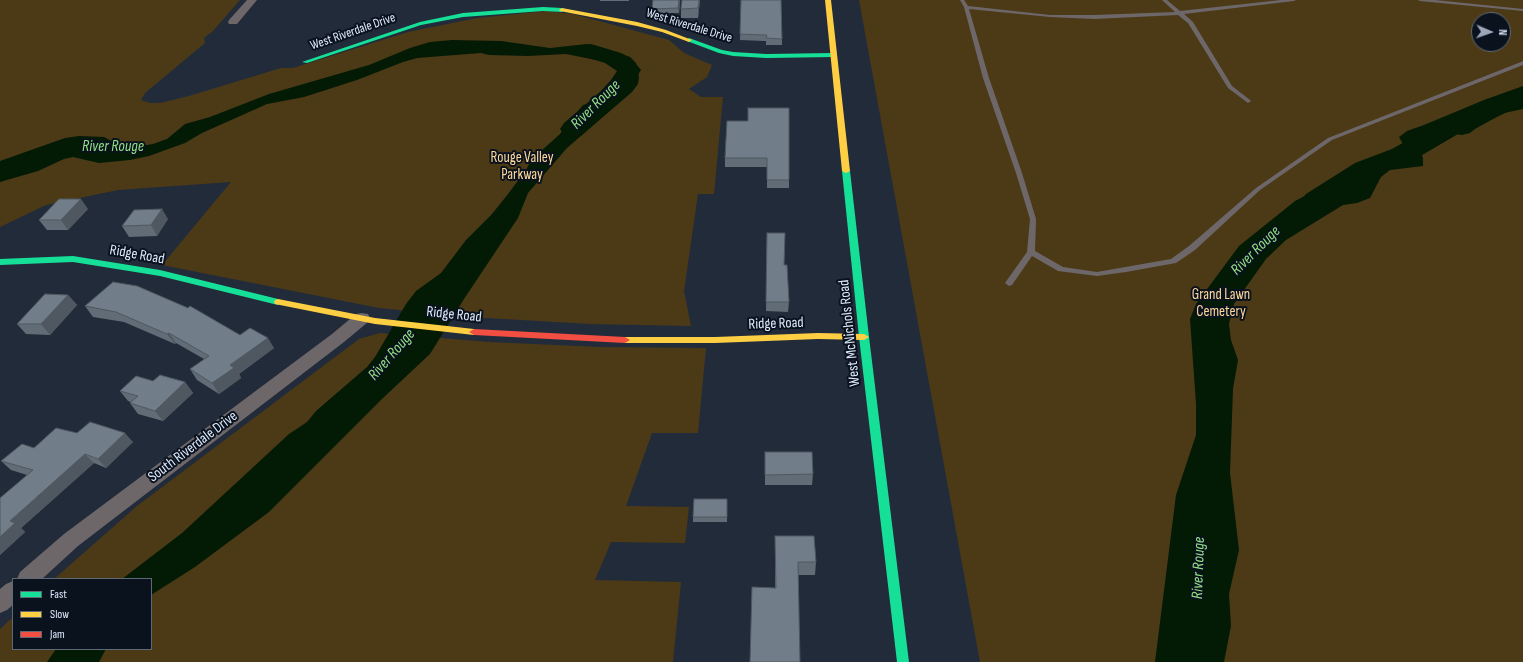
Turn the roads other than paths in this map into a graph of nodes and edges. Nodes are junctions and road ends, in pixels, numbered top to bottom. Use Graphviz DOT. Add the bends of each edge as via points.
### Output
graph roads {
  1 [pos="252,0"];
  2 [pos="828,0"];
  3 [pos="962,0"];
  4 [pos="1164,0"];
  5 [pos="1294,0"];
  6 [pos="1420,0"];
  7 [pos="966,6"];
  8 [pos="1523,10"];
  9 [pos="1180,14"];
  10 [pos="233,22"];
  11 [pos="834,55"];
  12 [pos="305,62"];
  13 [pos="1523,63"];
  14 [pos="1248,100"];
  15 [pos="1031,252"];
  16 [pos="0,262"];
  17 [pos="1009,283"];
  18 [pos="368,319"];
  19 [pos="864,337"];
  20 [pos="28,578"];
  21 [pos="12,592"];
  22 [pos="0,602"];
  23 [pos="903,662"];
  1 -- 10 [label="street"];
  2 -- 11 [label="street, West McNichols Road"];
  3 -- 7 [label="lane"];
  4 -- 9 [label="lane"];
  5 -- 9 [label="lane"];
  6 -- 8 [label="lane"];
  7 -- 9 [label="lane" via="1050,16"];
  7 -- 15 [label="lane" via="986,78 1033,220"];
  9 -- 14 [label="lane" via="1190,22 1230,87"];
  11 -- 12 [label="street, West Riverdale Drive" via="733,54 637,24 564,10 543,9 463,15 427,22"];
  11 -- 19 [label="street, West McNichols Road"];
  13 -- 15 [label="lane" via="1330,139 1258,189 1192,248 1172,261 1097,274 1061,269"];
  15 -- 17 [label="lane"];
  16 -- 18 [label="street, Ridge Road" via="72,259 109,264 167,274 278,302"];
  18 -- 19 [label="street, Ridge Road" via="465,331 616,340"];
  18 -- 20 [label="street, South Riverdale Drive" via="338,338 140,486 71,540"];
  19 -- 23 [label="street, West McNichols Road"];
  21 -- 22 [label="street"];
}
